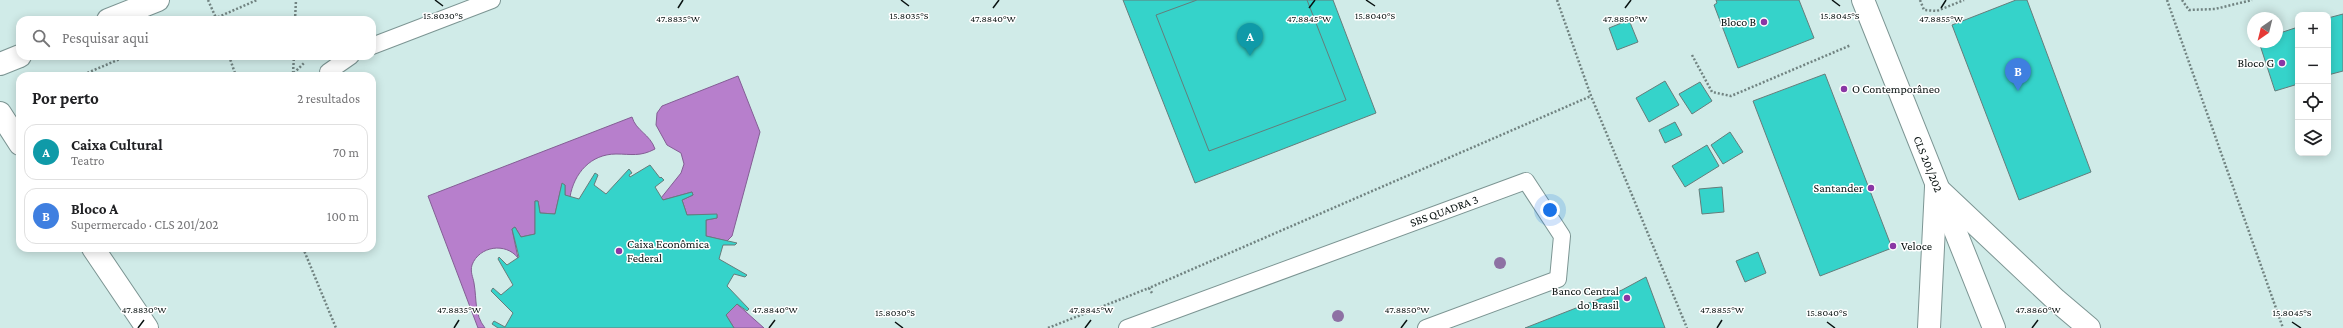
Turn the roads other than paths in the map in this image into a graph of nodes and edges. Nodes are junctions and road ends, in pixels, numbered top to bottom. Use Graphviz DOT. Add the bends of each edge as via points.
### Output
graph roads {
  1 [pos="158,0"];
  2 [pos="492,0"];
  3 [pos="1863,0"];
  4 [pos="118,16"];
  5 [pos="376,44"];
  6 [pos="16,58"];
  7 [pos="345,60"];
  8 [pos="0,64"];
  9 [pos="328,72"];
  10 [pos="0,112"];
  11 [pos="16,138"];
  12 [pos="0,145"];
  13 [pos="16,152"];
  14 [pos="1936,186"];
  15 [pos="96,252"];
  16 [pos="147,328"];
  17 [pos="1127,328"];
  18 [pos="1426,328"];
  19 [pos="1929,328"];
  20 [pos="1994,328"];
  21 [pos="2089,328"];
  1 -- 4 [label="main road"];
  2 -- 5 [label="lane"];
  3 -- 14 [label="main road, CLS 201/202"];
  6 -- 8 [label="main road"];
  7 -- 9 [label="lane"];
  10 -- 11 [label="main road"];
  12 -- 13 [label="main road"];
  14 -- 19 [label="main road"];
  14 -- 20 [label="main road, CLS 201/202"];
  14 -- 21 [label="main road"];
  15 -- 16 [label="main road"];
  17 -- 18 [label="lane, SBS QUADRA 3" via="1526,180 1562,236 1558,279"];
}
